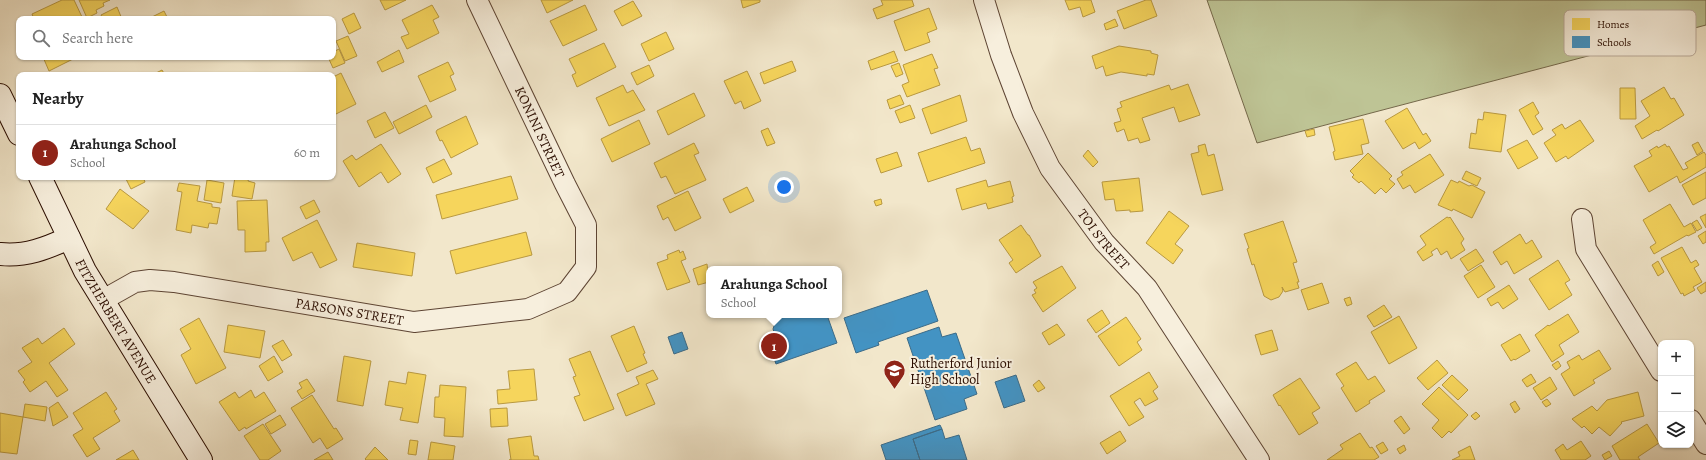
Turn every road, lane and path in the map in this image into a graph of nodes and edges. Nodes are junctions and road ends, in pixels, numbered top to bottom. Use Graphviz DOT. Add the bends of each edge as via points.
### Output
graph roads {
  1 [pos="477,0"];
  2 [pos="984,0"];
  3 [pos="0,95"];
  4 [pos="16,128"];
  5 [pos="41,180"];
  6 [pos="1582,219"];
  7 [pos="69,238"];
  8 [pos="0,254"];
  9 [pos="586,268"];
  10 [pos="103,300"];
  11 [pos="1658,366"];
  12 [pos="1694,425"];
  13 [pos="1706,444"];
  14 [pos="201,460"];
  15 [pos="1259,460"];
  1 -- 9 [label="street, KONINI STREET" via="586,225"];
  2 -- 15 [label="street, TOI STREET" via="1023,113 1050,168 1104,242 1147,288"];
  3 -- 4 [label="main road"];
  5 -- 7 [label="main road, FITZHERBERT AVENUE"];
  6 -- 11 [label="street" via="1586,249"];
  7 -- 8 [label="main road" via="26,254"];
  7 -- 10 [label="main road, FITZHERBERT AVENUE" via="85,272"];
  9 -- 10 [label="street, PARSONS STREET" via="567,292 528,309 414,322 150,280 135,282"];
  10 -- 14 [label="main road, FITZHERBERT AVENUE"];
  12 -- 13 [label="street"];
}
